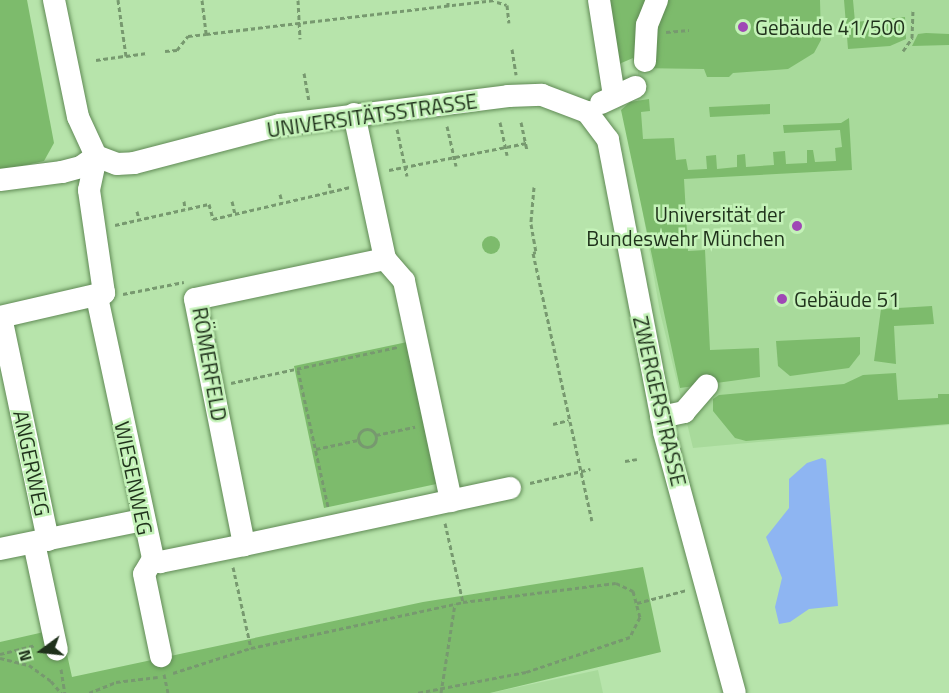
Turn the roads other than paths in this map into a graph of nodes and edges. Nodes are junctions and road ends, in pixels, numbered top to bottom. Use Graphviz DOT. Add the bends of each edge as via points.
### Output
graph roads {
  1 [pos="54,0"];
  2 [pos="599,0"];
  3 [pos="657,0"];
  4 [pos="645,61"];
  5 [pos="635,87"];
  6 [pos="614,96"];
  7 [pos="587,112"];
  8 [pos="354,114"];
  9 [pos="96,156"];
  10 [pos="0,180"];
  11 [pos="385,259"];
  12 [pos="101,292"];
  13 [pos="1,317"];
  14 [pos="707,386"];
  15 [pos="661,417"];
  16 [pos="510,488"];
  17 [pos="446,502"];
  18 [pos="143,520"];
  19 [pos="41,541"];
  20 [pos="237,546"];
  21 [pos="0,549"];
  22 [pos="153,559"];
  23 [pos="56,645"];
  24 [pos="161,656"];
  25 [pos="735,693"];
  1 -- 9 [label="street" via="78,117"];
  2 -- 6 [label="street"];
  3 -- 4 [label="street" via="647,25"];
  5 -- 6 [label="street"];
  6 -- 7 [label="street"];
  7 -- 8 [label="street, UNIVERSITÄTSSTRASSE" via="542,95"];
  7 -- 15 [label="street, ZWERGERSTRASSE" via="609,146"];
  8 -- 9 [label="street, UNIVERSITÄTSSTRASSE" via="134,162 117,164"];
  8 -- 11 [label="street"];
  9 -- 10 [label="street" via="62,172"];
  9 -- 12 [label="street, WIESENWEG" via="89,190"];
  11 -- 17 [label="street" via="404,281"];
  11 -- 20 [label="street, RÖMERFELD" via="195,299"];
  12 -- 13 [label="street"];
  12 -- 18 [label="street, WIESENWEG"];
  13 -- 19 [label="street, ANGERWEG"];
  14 -- 15 [label="street" via="684,412"];
  15 -- 25 [label="street, ZWERGERSTRASSE"];
  16 -- 17 [label="street"];
  17 -- 20 [label="street"];
  18 -- 19 [label="street"];
  18 -- 22 [label="street, WIESENWEG"];
  19 -- 21 [label="street"];
  19 -- 23 [label="street, ANGERWEG"];
  20 -- 22 [label="street" via="160,562"];
  22 -- 24 [label="street, WIESENWEG" via="144,574"];
}
